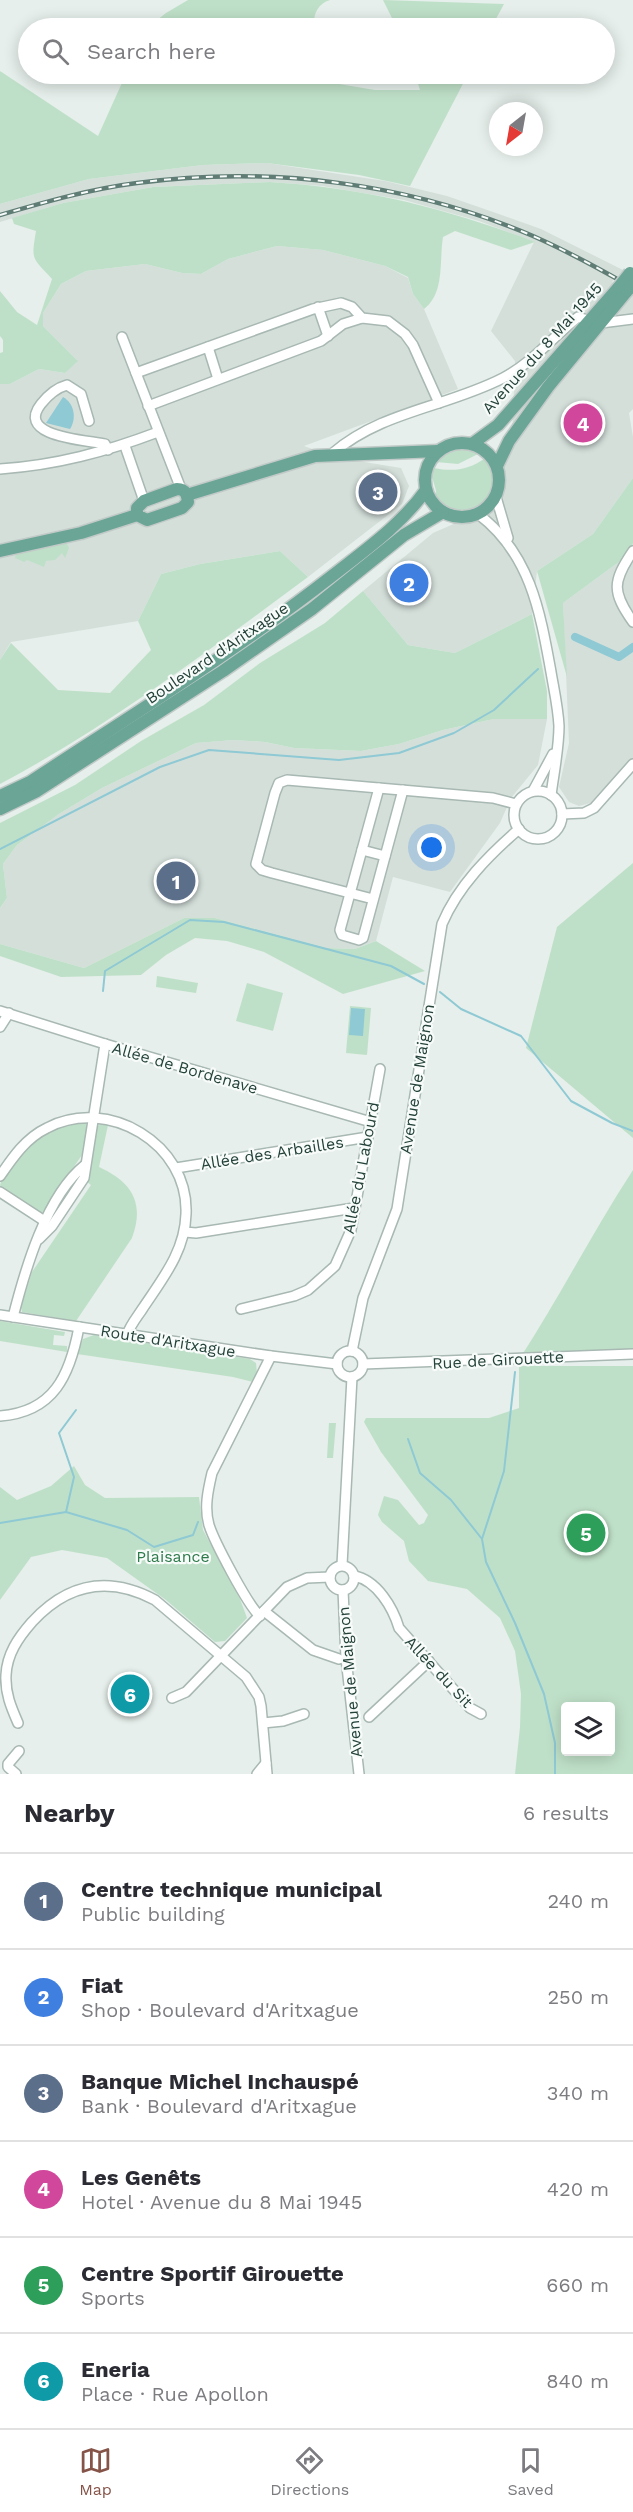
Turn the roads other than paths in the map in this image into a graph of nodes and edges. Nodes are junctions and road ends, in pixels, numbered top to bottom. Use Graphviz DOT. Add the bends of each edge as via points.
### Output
graph roads {
  1 [pos="628,281"];
  2 [pos="616,305"];
  3 [pos="318,308"];
  4 [pos="362,318"];
  5 [pos="632,319"];
  6 [pos="595,322"];
  7 [pos="328,336"];
  8 [pos="122,337"];
  9 [pos="208,347"];
  10 [pos="136,373"];
  11 [pos="218,379"];
  12 [pos="439,403"];
  13 [pos="148,406"];
  14 [pos="89,421"];
  15 [pos="158,432"];
  16 [pos="472,444"];
  17 [pos="125,446"];
  18 [pos="108,450"];
  19 [pos="438,451"];
  20 [pos="366,452"];
  21 [pos="333,453"];
  22 [pos="497,466"];
  23 [pos="0,469"];
  24 [pos="426,471"];
  25 [pos="426,490"];
  26 [pos="184,492"];
  27 [pos="496,497"];
  28 [pos="144,501"];
  29 [pos="443,512"];
  30 [pos="478,514"];
  31 [pos="137,515"];
  32 [pos="510,543"];
  33 [pos="0,551"];
  34 [pos="633,551"];
  35 [pos="633,622"];
  36 [pos="556,746"];
  37 [pos="633,764"];
  38 [pos="379,788"];
  39 [pos="403,790"];
  40 [pos="533,791"];
  41 [pos="551,795"];
  42 [pos="0,796"];
  43 [pos="516,804"];
  44 [pos="0,809"];
  45 [pos="562,814"];
  46 [pos="519,829"];
  47 [pos="362,850"];
  48 [pos="385,856"];
  49 [pos="350,894"];
  50 [pos="373,899"];
  51 [pos="4,1012"];
  52 [pos="0,1026"];
  53 [pos="105,1044"];
  54 [pos="380,1069"];
  55 [pos="93,1118"];
  56 [pos="371,1122"];
  57 [pos="368,1137"];
  58 [pos="84,1165"];
  59 [pos="176,1168"];
  60 [pos="0,1176"];
  61 [pos="0,1192"];
  62 [pos="354,1209"];
  63 [pos="43,1220"];
  64 [pos="185,1232"];
  65 [pos="39,1239"];
  66 [pos="241,1309"];
  67 [pos="0,1315"];
  68 [pos="13,1317"];
  69 [pos="79,1327"];
  70 [pos="127,1335"];
  71 [pos="352,1351"];
  72 [pos="633,1354"];
  73 [pos="271,1356"];
  74 [pos="337,1364"];
  75 [pos="363,1364"];
  76 [pos="351,1377"];
  77 [pos="0,1416"];
  78 [pos="342,1565"];
  79 [pos="354,1576"];
  80 [pos="330,1577"];
  81 [pos="343,1590"];
  82 [pos="262,1613"];
  83 [pos="222,1656"];
  84 [pos="339,1659"];
  85 [pos="429,1661"];
  86 [pos="172,1698"];
  87 [pos="304,1714"];
  88 [pos="481,1714"];
  89 [pos="369,1717"];
  90 [pos="18,1723"];
  91 [pos="263,1723"];
  92 [pos="19,1751"];
  93 [pos="266,1763"];
  94 [pos="16,1774"];
  95 [pos="257,1774"];
  96 [pos="267,1774"];
  97 [pos="359,1774"];
  1 -- 2 [label="main road, Avenue du 8 Mai 1945"];
  1 -- 6 [label="main road, Avenue du 8 Mai 1945"];
  2 -- 5 [label="street"];
  2 -- 6 [label="main road, Avenue du 8 Mai 1945"];
  3 -- 4 [label="street" via="341,303 352,307"];
  3 -- 7 [label="street"];
  3 -- 9 [label="street"];
  4 -- 7 [label="street" via="343,324"];
  4 -- 12 [label="street" via="388,321 405,334"];
  5 -- 6 [label="street"];
  6 -- 12 [label="street" via="578,317 503,378"];
  6 -- 16 [label="main road, Avenue du 8 Mai 1945" via="498,424"];
  6 -- 22 [label="main road, Avenue du 8 Mai 1945" via="504,449"];
  7 -- 11 [label="street"];
  8 -- 10 [label="street"];
  9 -- 10 [label="street"];
  9 -- 11 [label="street"];
  10 -- 13 [label="street"];
  11 -- 13 [label="street"];
  12 -- 21 [label="street" via="381,422 352,437"];
  13 -- 15 [label="street"];
  14 -- 18 [label="street" via="81,394 67,385 57,387 36,410 37,424 48,433 105,444"];
  15 -- 17 [label="street"];
  15 -- 26 [label="street"];
  16 -- 19 [label="main road" via="460,442"];
  16 -- 22 [label="main road" via="486,452"];
  17 -- 18 [label="street"];
  17 -- 28 [label="street"];
  18 -- 23 [label="street" via="55,463"];
  19 -- 20 [label="main road"];
  19 -- 24 [label="main road"];
  20 -- 21 [label="main road"];
  20 -- 24 [label="main road" via="407,457"];
  21 -- 26 [label="main road"];
  22 -- 27 [label="main road" via="500,482"];
  24 -- 25 [label="main road"];
  25 -- 29 [label="main road"];
  25 -- 42 [label="main road, Boulevard d'Aritxague" via="405,516 302,600 40,776"];
  26 -- 28 [label="main road"];
  26 -- 31 [label="main road" via="188,502 182,508 147,520"];
  27 -- 30 [label="main road"];
  27 -- 32 [label="street"];
  28 -- 31 [label="main road" via="137,508"];
  29 -- 30 [label="main road" via="459,517"];
  29 -- 44 [label="main road, Boulevard d'Aritxague" via="404,535 312,609 223,671 37,791"];
  30 -- 32 [label="street"];
  31 -- 33 [label="main road" via="81,533"];
  32 -- 36 [label="street" via="544,627 558,712"];
  34 -- 35 [label="street" via="616,585 620,604"];
  36 -- 40 [label="street"];
  36 -- 41 [label="street"];
  37 -- 45 [label="street" via="594,808 584,813"];
  38 -- 39 [label="street"];
  38 -- 47 [label="street"];
  38 -- 49 [label="street" via="286,780 279,783 257,856 256,864 262,870"];
  39 -- 43 [label="street" via="493,798"];
  39 -- 48 [label="street"];
  40 -- 41 [label="street"];
  40 -- 43 [label="street"];
  41 -- 45 [label="street"];
  43 -- 46 [label="street" via="514,817"];
  45 -- 46 [label="street" via="558,828 545,837 530,837"];
  46 -- 71 [label="street, Avenue de Maignon" via="492,852 453,901 442,924 397,1209 363,1299"];
  47 -- 48 [label="street"];
  47 -- 49 [label="street"];
  48 -- 50 [label="street"];
  49 -- 50 [label="street"];
  49 -- 50 [label="street" via="340,930 342,935 360,940"];
  51 -- 52 [label="street"];
  51 -- 53 [label="street, Allée de Bordenave"];
  53 -- 55 [label="street"];
  53 -- 56 [label="street, Allée de Bordenave"];
  54 -- 56 [label="street, Allée du Labourd"];
  55 -- 58 [label="street"];
  55 -- 59 [label="street" via="141,1132 157,1144"];
  55 -- 60 [label="street" via="73,1119 46,1128 23,1145"];
  56 -- 57 [label="street, Allée du Labourd"];
  57 -- 59 [label="street, Allée des Arbailles"];
  57 -- 62 [label="street, Allée du Labourd"];
  58 -- 63 [label="street"];
  58 -- 65 [label="street" via="84,1178"];
  59 -- 64 [label="street" via="186,1206"];
  61 -- 63 [label="street"];
  62 -- 64 [label="street"];
  62 -- 66 [label="street, Allée du Labourd" via="342,1254 321,1281 294,1296"];
  63 -- 65 [label="street"];
  64 -- 70 [label="street" via="172,1265"];
  65 -- 68 [label="street"];
  67 -- 68 [label="street, Route d'Aritxague"];
  68 -- 69 [label="street, Route d'Aritxague"];
  69 -- 70 [label="street, Route d'Aritxague"];
  69 -- 77 [label="street" via="70,1366 58,1387 35,1407"];
  70 -- 73 [label="street, Route d'Aritxague"];
  71 -- 74 [label="street" via="344,1353"];
  71 -- 75 [label="street" via="359,1354"];
  72 -- 75 [label="street, Rue de Girouette"];
  73 -- 74 [label="street, Route d'Aritxague"];
  73 -- 82 [label="street" via="212,1473 207,1493 209,1524 228,1563"];
  74 -- 76 [label="street" via="342,1375"];
  75 -- 76 [label="street" via="358,1374"];
  76 -- 78 [label="street"];
  78 -- 79 [label="street" via="351,1569"];
  78 -- 80 [label="street"];
  79 -- 81 [label="street" via="350,1587"];
  79 -- 85 [label="street, Allée du Sit" via="371,1584 389,1604 399,1628"];
  80 -- 81 [label="street" via="333,1586"];
  80 -- 82 [label="street" via="294,1583"];
  81 -- 97 [label="street, Avenue de Maignon"];
  82 -- 83 [label="street"];
  82 -- 84 [label="street" via="313,1650"];
  83 -- 86 [label="street" via="186,1692"];
  83 -- 90 [label="street" via="144,1594 116,1587 74,1591 42,1611 12,1648 6,1686"];
  83 -- 91 [label="street" via="246,1677 259,1696"];
  85 -- 88 [label="street, Allée du Sit" via="470,1708"];
  85 -- 89 [label="street"];
  87 -- 91 [label="street"];
  91 -- 93 [label="street"];
  92 -- 94 [label="street" via="8,1764"];
  93 -- 95 [label="street"];
  93 -- 96 [label="street"];
}
